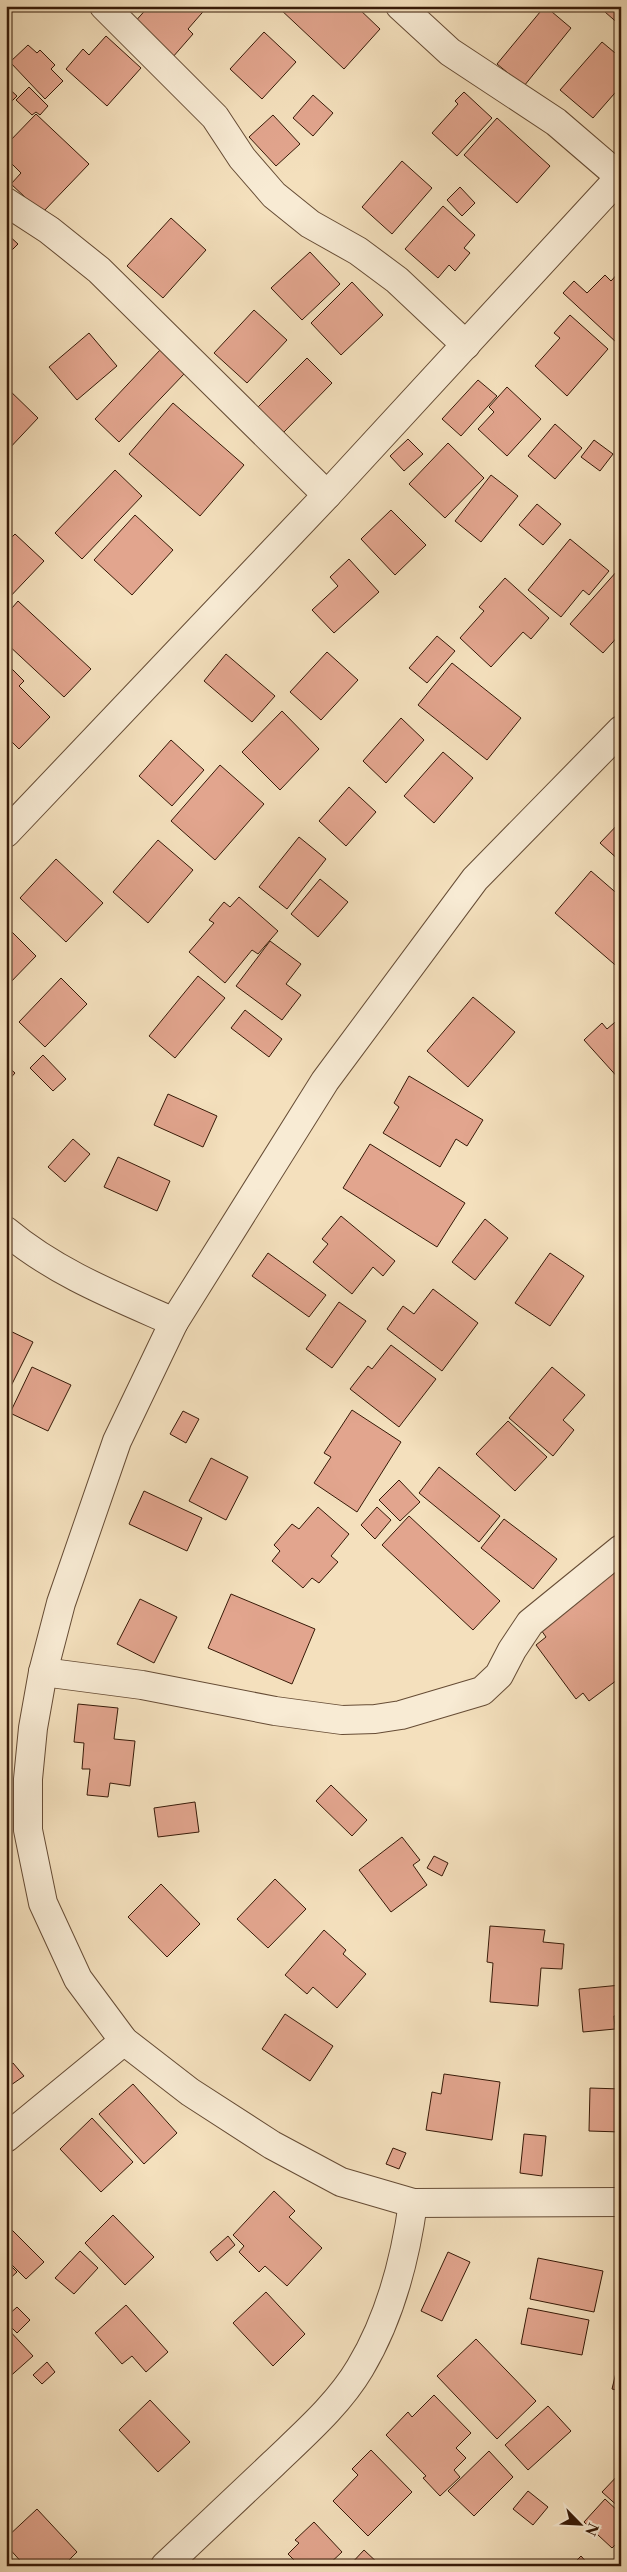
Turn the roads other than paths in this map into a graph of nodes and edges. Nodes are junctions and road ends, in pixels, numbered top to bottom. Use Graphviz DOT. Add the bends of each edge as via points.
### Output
graph roads {
  1 [pos="104,6"];
  2 [pos="400,6"];
  3 [pos="620,177"];
  4 [pos="6,202"];
  5 [pos="466,345"];
  6 [pos="327,495"];
  7 [pos="621,730"];
  8 [pos="6,833"];
  9 [pos="6,1231"];
  10 [pos="174,1322"];
  11 [pos="621,1549"];
  12 [pos="43,1672"];
  13 [pos="124,2040"];
  14 [pos="6,2138"];
  15 [pos="621,2202"];
  16 [pos="413,2203"];
  17 [pos="166,2566"];
  1 -- 5 [label="street" via="215,117 242,158 274,196 310,224 358,251 397,280"];
  2 -- 3 [label="street" via="450,52 556,122"];
  3 -- 5 [label="street"];
  4 -- 6 [label="street" via="49,230 99,270"];
  5 -- 6 [label="street"];
  6 -- 8 [label="street"];
  7 -- 10 [label="street" via="475,879 325,1081"];
  9 -- 10 [label="street" via="82,1282"];
  10 -- 12 [label="street" via="114,1450 64,1593"];
  11 -- 12 [label="street" via="530,1623 499,1675 482,1691 401,1715 375,1720 342,1720 274,1711 142,1685"];
  12 -- 13 [label="street" via="29,1771 28,1830 43,1903 78,1978"];
  13 -- 14 [label="street"];
  13 -- 16 [label="street" via="190,2092 272,2145 341,2182"];
  15 -- 16 [label="street"];
  16 -- 17 [label="street" via="397,2284 385,2318 359,2369 316,2423"];
}
